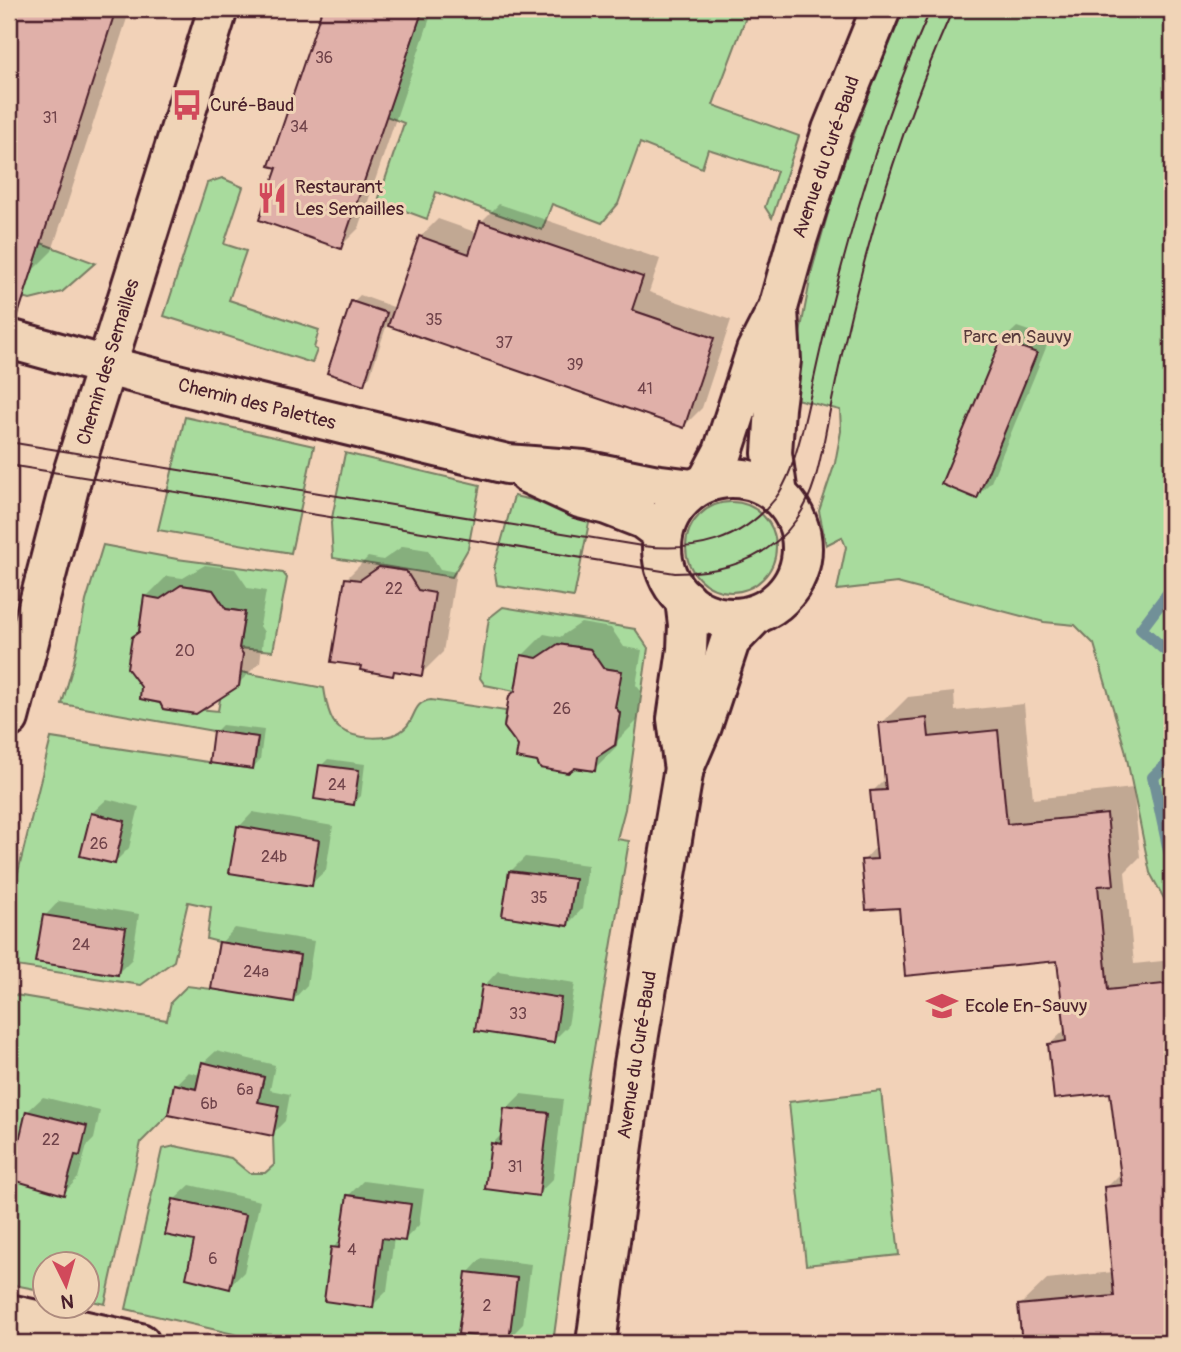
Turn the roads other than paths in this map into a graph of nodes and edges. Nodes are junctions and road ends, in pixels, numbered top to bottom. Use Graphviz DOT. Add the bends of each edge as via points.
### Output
graph roads {
  1 [pos="218,9"];
  2 [pos="881,9"];
  3 [pos="778,308"];
  4 [pos="9,339"];
  5 [pos="107,366"];
  6 [pos="507,464"];
  7 [pos="700,486"];
  8 [pos="778,495"];
  9 [pos="663,534"];
  10 [pos="685,599"];
  11 [pos="755,615"];
  12 [pos="9,716"];
  13 [pos="684,768"];
  14 [pos="9,1314"];
  15 [pos="140,1343"];
  16 [pos="596,1343"];
  1 -- 5 [label="street, Chemin des Semailles"];
  2 -- 3 [label="street, Avenue du Curé-Baud" via="832,130"];
  3 -- 7 [label="street, Avenue du Curé-Baud" via="756,351 723,452"];
  3 -- 8 [label="street, Avenue du Curé-Baud" via="781,360 772,453"];
  4 -- 5 [label="street, Chemin des Palettes"];
  5 -- 6 [label="street, Chemin des Palettes"];
  5 -- 12 [label="street, Chemin des Semailles" via="72,476"];
  6 -- 7 [label="street, Chemin des Palettes"];
  6 -- 9 [label="street, Chemin des Palettes" via="580,498 643,519"];
  7 -- 8 [label="street" via="738,478 752,480"];
  7 -- 9 [label="street" via="679,501"];
  8 -- 11 [label="street" via="796,520 802,544 799,567 782,598"];
  9 -- 10 [label="street" via="669,577"];
  10 -- 11 [label="street" via="719,615"];
  10 -- 13 [label="street, Avenue du Curé-Baud" via="687,650 677,719"];
  11 -- 13 [label="street, Avenue du Curé-Baud" via="730,641"];
  13 -- 16 [label="street, Avenue du Curé-Baud" via="634,1064"];
  14 -- 15 [label="street"];
}
